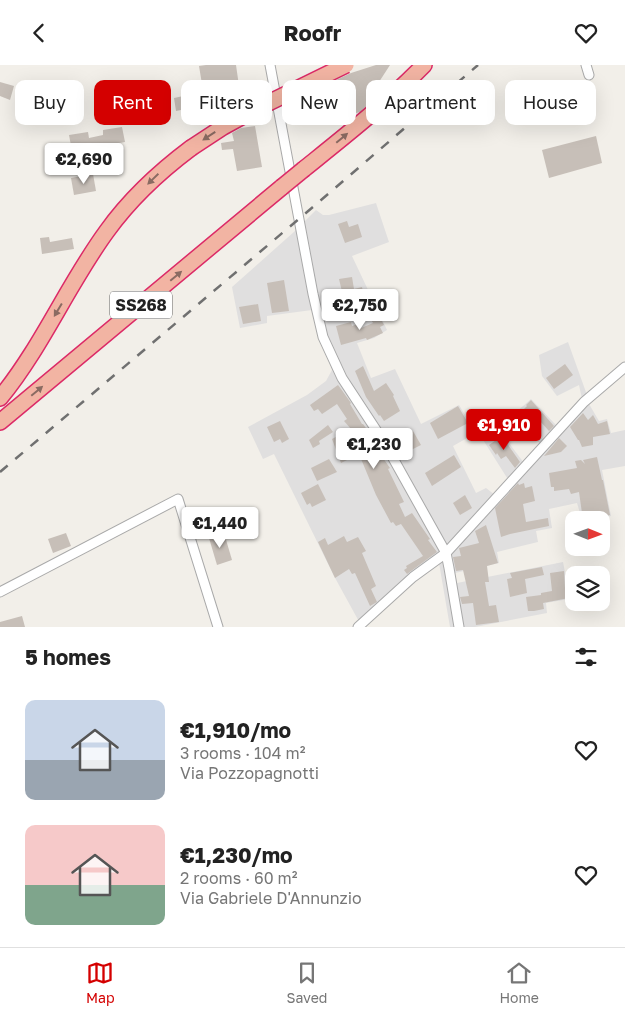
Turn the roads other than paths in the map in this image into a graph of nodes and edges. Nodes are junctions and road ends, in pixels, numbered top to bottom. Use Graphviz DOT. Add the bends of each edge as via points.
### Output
graph roads {
  1 [pos="270,65"];
  2 [pos="346,65"];
  3 [pos="424,65"];
  4 [pos="586,65"];
  5 [pos="589,75"];
  6 [pos="625,367"];
  7 [pos="0,398"];
  8 [pos="0,422"];
  9 [pos="446,553"];
  10 [pos="0,592"];
  11 [pos="218,627"];
  12 [pos="358,627"];
  13 [pos="459,627"];
  1 -- 9 [label="street" via="323,337 342,378 384,442"];
  2 -- 7 [label="highway, one-way, bridge" via="223,127 190,148 142,190 107,231"];
  8 -- 3 [label="highway, SS268, one-way, bridge" via="390,98"];
  4 -- 5 [label="street"];
  6 -- 9 [label="street" via="584,402"];
  9 -- 12 [label="street" via="412,577"];
  9 -- 13 [label="street"];
  10 -- 11 [label="street" via="178,499"];
}
